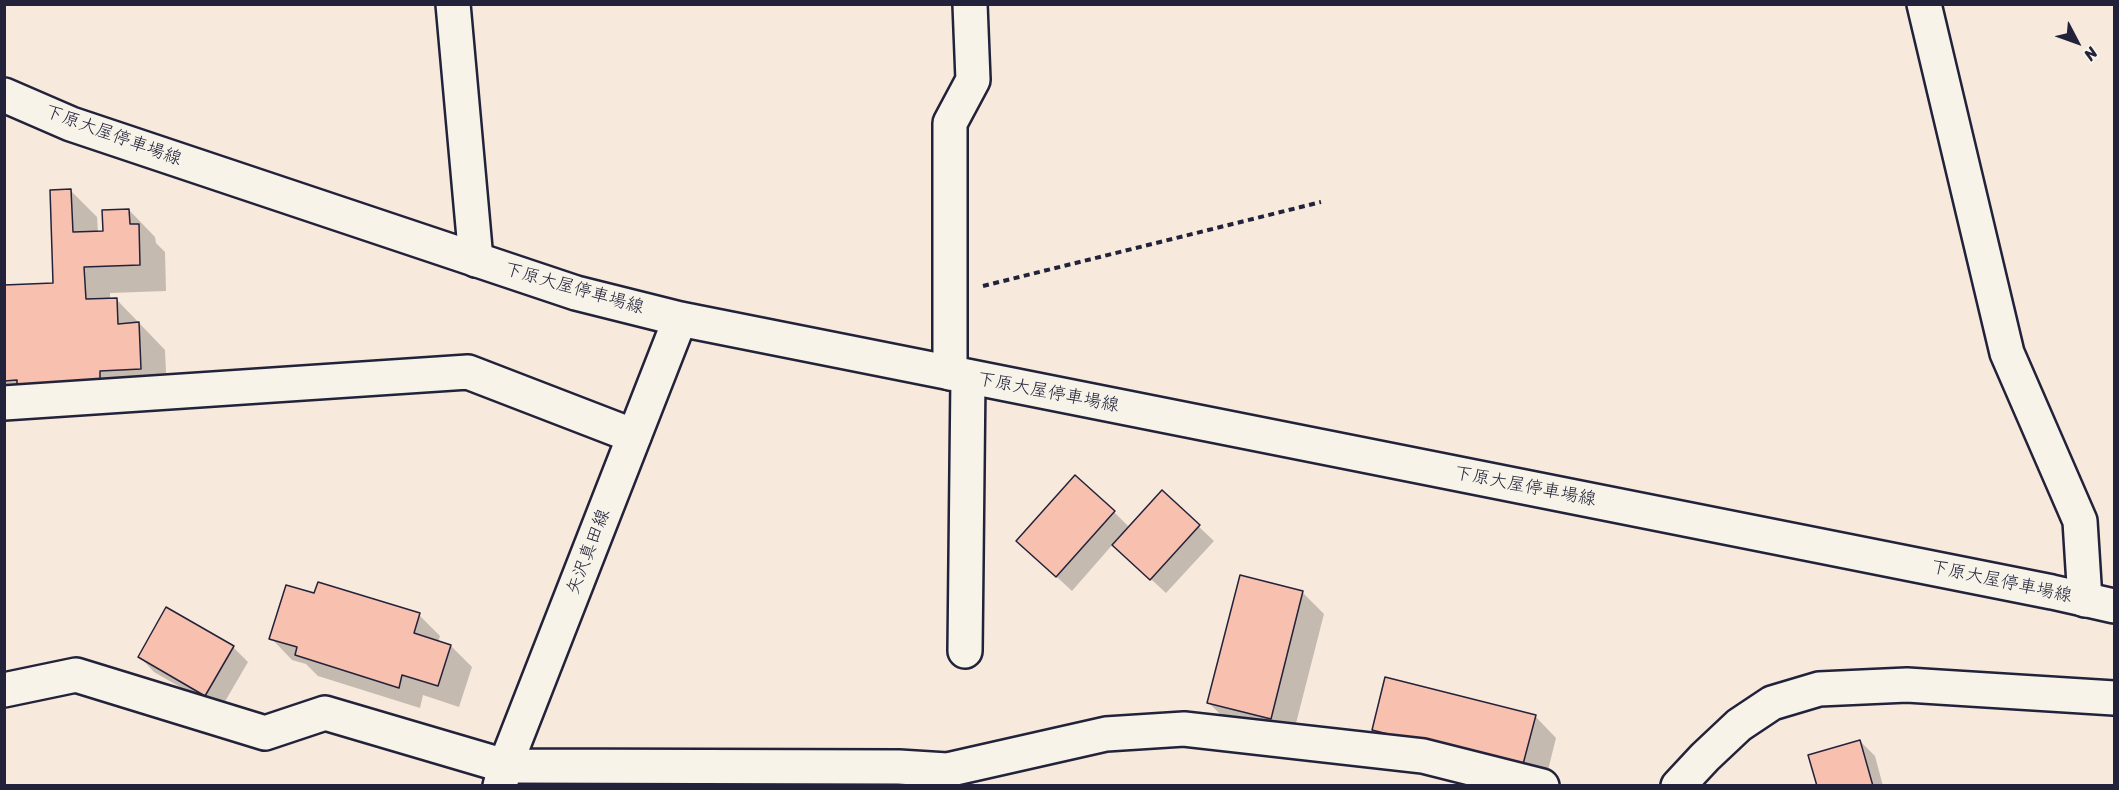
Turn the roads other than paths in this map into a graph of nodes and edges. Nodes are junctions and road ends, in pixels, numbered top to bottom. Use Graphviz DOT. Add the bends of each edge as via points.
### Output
graph roads {
  1 [pos="453,4"];
  2 [pos="970,4"];
  3 [pos="1924,4"];
  4 [pos="4,95"];
  5 [pos="476,260"];
  6 [pos="680,319"];
  7 [pos="959,375"];
  8 [pos="4,403"];
  9 [pos="634,436"];
  10 [pos="2100,603"];
  11 [pos="965,651"];
  12 [pos="4,690"];
  13 [pos="2115,698"];
  14 [pos="503,776"];
  15 [pos="1542,786"];
  16 [pos="1678,786"];
  1 -- 5 [label="street"];
  2 -- 7 [label="street" via="973,80 950,123 950,294"];
  3 -- 10 [label="street" via="2007,353 2080,521"];
  4 -- 5 [label="street, 下原大屋停車場線" via="71,123"];
  5 -- 6 [label="street, 下原大屋停車場線" via="576,293"];
  6 -- 7 [label="street, 下原大屋停車場線"];
  6 -- 9 [label="street, 矢沢真田線"];
  7 -- 10 [label="street, 下原大屋停車場線"];
  7 -- 11 [label="street"];
  8 -- 9 [label="street" via="468,372"];
  9 -- 14 [label="street, 矢沢真田線"];
  12 -- 14 [label="street" via="76,675 265,734 325,713"];
  13 -- 16 [label="street" via="1907,685 1819,689 1772,703 1739,725"];
  14 -- 15 [label="street" via="899,767 947,770 1106,734 1184,729 1423,756"];
}
